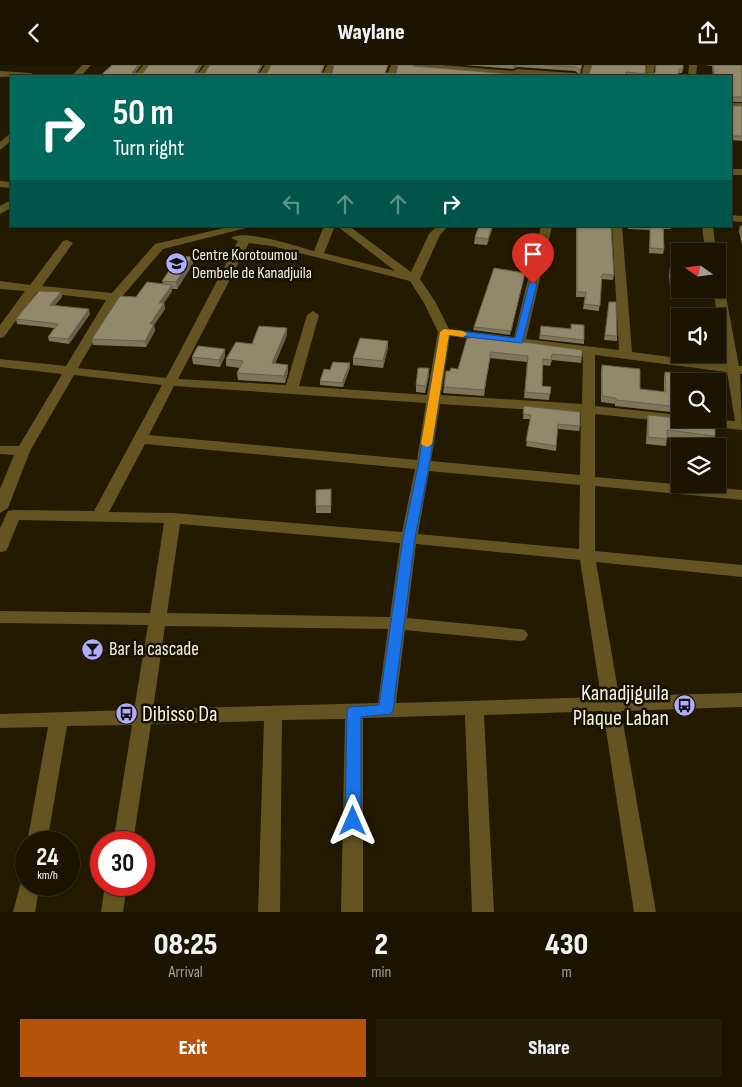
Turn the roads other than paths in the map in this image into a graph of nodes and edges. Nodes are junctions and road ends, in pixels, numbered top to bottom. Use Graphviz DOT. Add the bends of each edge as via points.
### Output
graph roads {
  1 [pos="6,65"];
  2 [pos="87,65"];
  3 [pos="148,65"];
  4 [pos="209,65"];
  5 [pos="413,65"];
  6 [pos="517,72"];
  7 [pos="0,73"];
  8 [pos="21,75"];
  9 [pos="77,75"];
  10 [pos="139,75"];
  11 [pos="201,75"];
  12 [pos="560,75"];
  13 [pos="10,137"];
  14 [pos="0,147"];
  15 [pos="330,227"];
  16 [pos="343,227"];
  17 [pos="442,227"];
  18 [pos="547,227"];
  19 [pos="617,227"];
  20 [pos="707,227"];
  21 [pos="247,233"];
  22 [pos="67,243"];
  23 [pos="710,243"];
  24 [pos="318,255"];
  25 [pos="414,279"];
  26 [pos="0,285"];
  27 [pos="34,288"];
  28 [pos="115,297"];
  29 [pos="721,298"];
  30 [pos="313,315"];
  31 [pos="444,332"];
  32 [pos="0,334"];
  33 [pos="518,341"];
  34 [pos="589,350"];
  35 [pos="626,355"];
  36 [pos="0,363"];
  37 [pos="737,369"];
  38 [pos="70,371"];
  39 [pos="170,382"];
  40 [pos="291,390"];
  41 [pos="434,399"];
  42 [pos="588,409"];
  43 [pos="671,418"];
  44 [pos="726,423"];
  45 [pos="742,424"];
  46 [pos="140,439"];
  47 [pos="0,450"];
  48 [pos="23,451"];
  49 [pos="423,466"];
  50 [pos="588,481"];
  51 [pos="742,495"];
  52 [pos="4,513"];
  53 [pos="99,517"];
  54 [pos="173,518"];
  55 [pos="409,538"];
  56 [pos="0,547"];
  57 [pos="587,555"];
  58 [pos="742,571"];
  59 [pos="0,617"];
  60 [pos="158,619"];
  61 [pos="396,623"];
  62 [pos="519,635"];
  63 [pos="742,700"];
  64 [pos="611,704"];
  65 [pos="474,708"];
  66 [pos="386,710"];
  67 [pos="354,711"];
  68 [pos="273,714"];
  69 [pos="142,717"];
  70 [pos="59,720"];
  71 [pos="0,721"];
  72 [pos="39,831"];
  73 [pos="125,831"];
  74 [pos="27,896"];
  75 [pos="114,896"];
  76 [pos="24,912"];
  77 [pos="112,912"];
  78 [pos="269,912"];
  79 [pos="352,912"];
  80 [pos="483,912"];
  81 [pos="645,912"];
  1 -- 7 [label="street"];
  2 -- 9 [label="street"];
  3 -- 10 [label="street"];
  4 -- 11 [label="street"];
  5 -- 6 [label="street"];
  6 -- 12 [label="street"];
  7 -- 8 [label="street"];
  13 -- 14 [label="street"];
  15 -- 24 [label="street"];
  16 -- 25 [label="street"];
  17 -- 25 [label="street"];
  18 -- 33 [label="street"];
  19 -- 35 [label="street"];
  20 -- 23 [label="street"];
  21 -- 24 [label="street"];
  21 -- 28 [label="street" via="159,246"];
  21 -- 39 [label="street"];
  22 -- 27 [label="street"];
  24 -- 25 [label="street"];
  25 -- 31 [label="street"];
  26 -- 27 [label="street"];
  27 -- 28 [label="street"];
  27 -- 32 [label="street"];
  28 -- 38 [label="street"];
  29 -- 37 [label="street"];
  30 -- 40 [label="street"];
  31 -- 33 [label="street"];
  31 -- 41 [label="street"];
  33 -- 34 [label="street"];
  34 -- 35 [label="street"];
  34 -- 42 [label="street"];
  35 -- 37 [label="street"];
  36 -- 38 [label="street"];
  37 -- 45 [label="street"];
  38 -- 39 [label="street"];
  38 -- 48 [label="street"];
  39 -- 40 [label="street"];
  39 -- 46 [label="street"];
  40 -- 41 [label="street"];
  41 -- 42 [label="street"];
  41 -- 49 [label="street"];
  42 -- 43 [label="street"];
  42 -- 50 [label="street"];
  44 -- 45 [label="street"];
  46 -- 49 [label="street"];
  46 -- 53 [label="street"];
  47 -- 48 [label="street"];
  48 -- 52 [label="street"];
  49 -- 50 [label="street"];
  49 -- 55 [label="street"];
  50 -- 51 [label="street"];
  50 -- 57 [label="street"];
  52 -- 53 [label="street"];
  52 -- 56 [label="street"];
  53 -- 54 [label="street"];
  54 -- 55 [label="street"];
  54 -- 60 [label="street"];
  55 -- 57 [label="street"];
  55 -- 61 [label="street"];
  57 -- 58 [label="street"];
  57 -- 64 [label="street"];
  59 -- 60 [label="street"];
  60 -- 61 [label="street"];
  60 -- 69 [label="street"];
  61 -- 62 [label="street"];
  61 -- 66 [label="street"];
  63 -- 64 [label="street"];
  64 -- 65 [label="street"];
  64 -- 81 [label="street"];
  65 -- 66 [label="street"];
  65 -- 80 [label="street"];
  66 -- 67 [label="street"];
  67 -- 68 [label="street"];
  67 -- 79 [label="street"];
  68 -- 69 [label="street"];
  68 -- 78 [label="street"];
  69 -- 70 [label="street"];
  69 -- 73 [label="street"];
  70 -- 71 [label="street"];
  70 -- 72 [label="street"];
  74 -- 76 [label="street"];
  75 -- 77 [label="street"];
}
